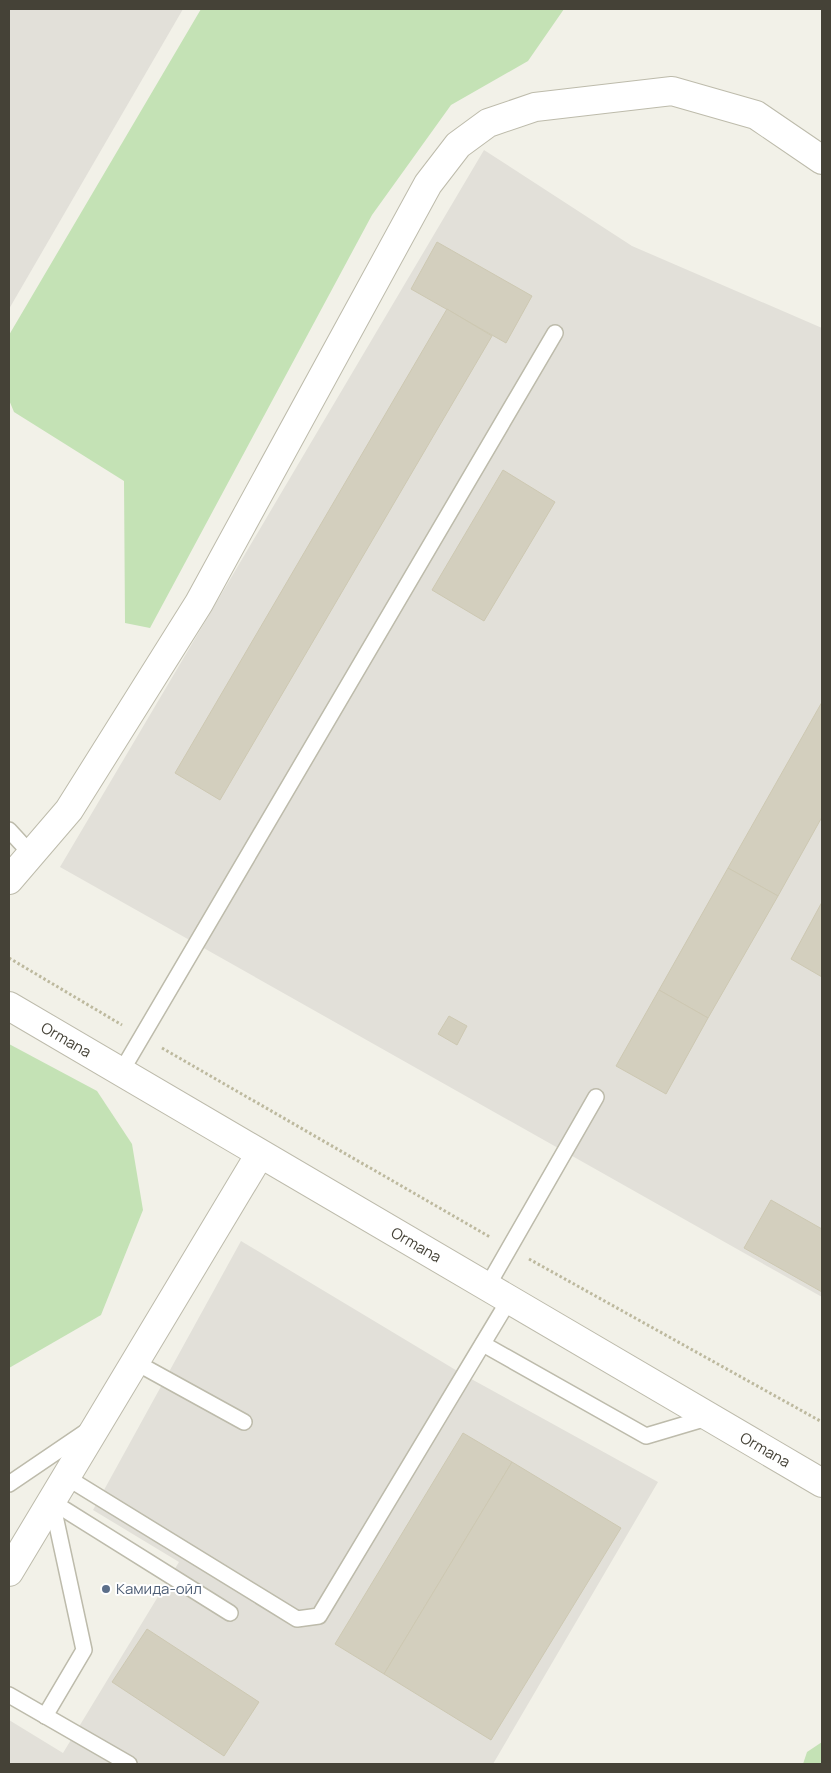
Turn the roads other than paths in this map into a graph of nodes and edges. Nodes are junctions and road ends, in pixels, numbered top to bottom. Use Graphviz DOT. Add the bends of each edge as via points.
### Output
graph roads {
  1 [pos="822,160"];
  2 [pos="555,333"];
  3 [pos="9,830"];
  4 [pos="32,855"];
  5 [pos="9,880"];
  6 [pos="9,1006"];
  7 [pos="121,1072"];
  8 [pos="596,1097"];
  9 [pos="260,1154"];
  10 [pos="498,1294"];
  11 [pos="483,1344"];
  12 [pos="135,1362"];
  13 [pos="710,1417"];
  14 [pos="244,1422"];
  15 [pos="97,1425"];
  16 [pos="66,1477"];
  17 [pos="9,1484"];
  18 [pos="822,1484"];
  19 [pos="52,1501"];
  20 [pos="9,1572"];
  21 [pos="230,1613"];
  22 [pos="9,1695"];
  23 [pos="44,1716"];
  24 [pos="129,1764"];
  1 -- 4 [label="street" via="756,115 672,91 535,106 488,123 458,145 428,184 199,603 69,810"];
  2 -- 7 [label="lane"];
  3 -- 4 [label="lane"];
  4 -- 5 [label="street"];
  6 -- 7 [label="street, Ormana"];
  7 -- 9 [label="street, Ormana"];
  8 -- 10 [label="lane" via="510,1248"];
  9 -- 10 [label="street, Ormana"];
  9 -- 12 [label="street"];
  10 -- 11 [label="lane"];
  10 -- 13 [label="street, Ormana"];
  11 -- 13 [label="lane" via="646,1436"];
  11 -- 16 [label="lane" via="319,1616 297,1619"];
  12 -- 14 [label="lane"];
  12 -- 15 [label="street"];
  13 -- 18 [label="street, Ormana"];
  15 -- 16 [label="street"];
  15 -- 17 [label="lane"];
  16 -- 19 [label="street"];
  19 -- 20 [label="street"];
  19 -- 21 [label="lane"];
  19 -- 23 [label="lane" via="84,1650"];
  22 -- 23 [label="lane"];
  23 -- 24 [label="lane"];
}
